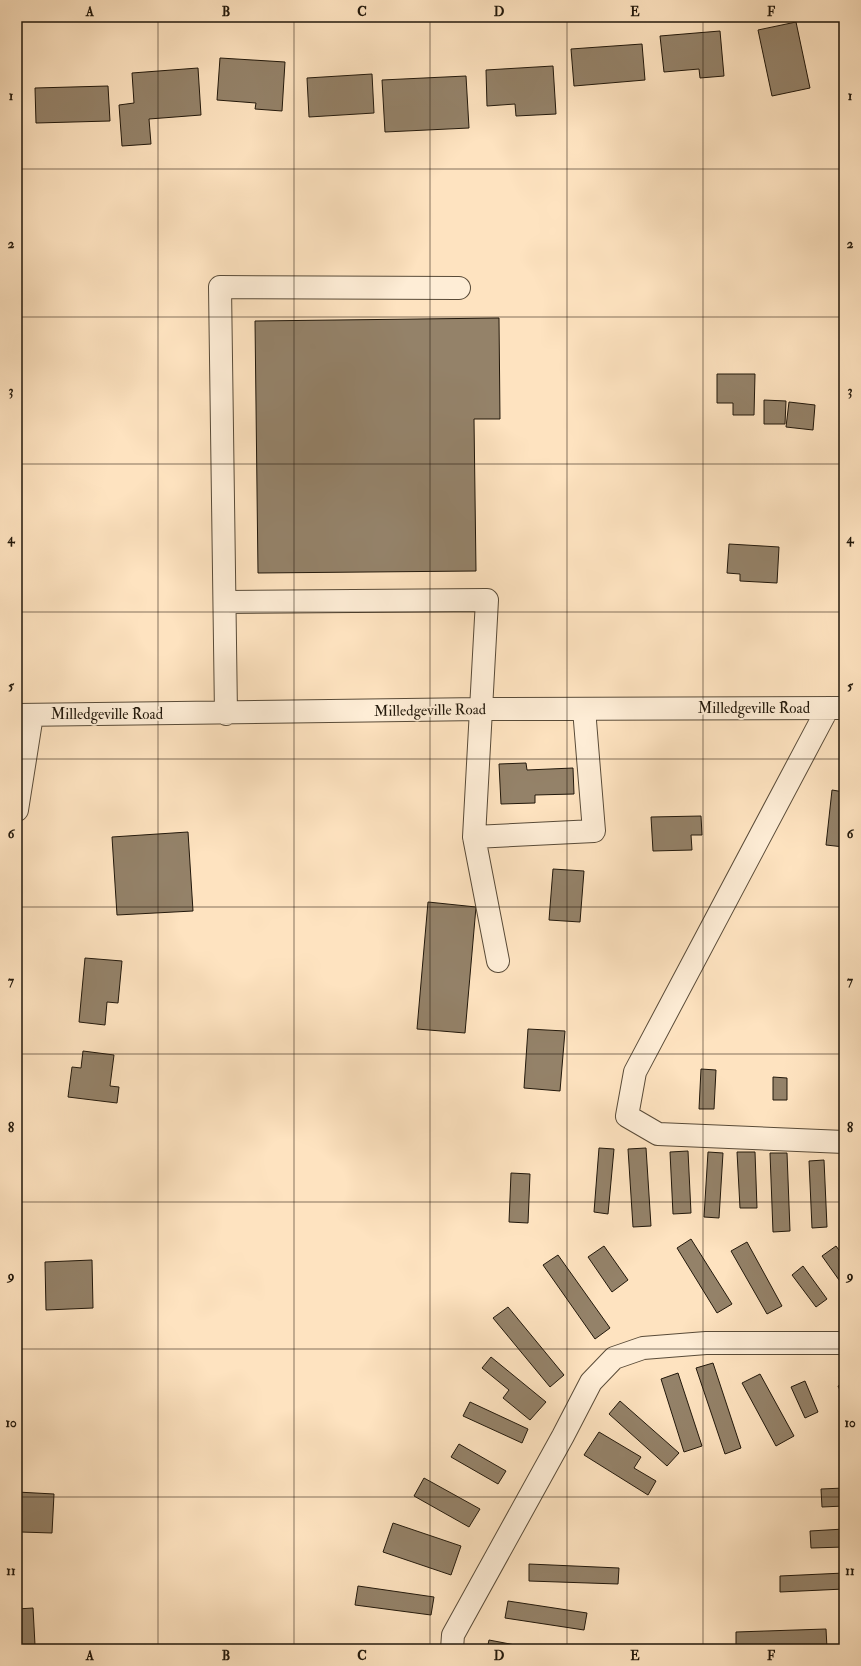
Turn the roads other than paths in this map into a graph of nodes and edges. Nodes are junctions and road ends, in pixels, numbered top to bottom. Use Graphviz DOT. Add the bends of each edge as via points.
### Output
graph roads {
  1 [pos="460,288"];
  2 [pos="225,602"];
  3 [pos="836,708"];
  4 [pos="481,709"];
  5 [pos="584,709"];
  6 [pos="226,714"];
  7 [pos="25,715"];
  8 [pos="17,810"];
  9 [pos="474,837"];
  10 [pos="498,960"];
  11 [pos="844,1142"];
  12 [pos="844,1343"];
  13 [pos="452,1649"];
  1 -- 2 [label="street" via="220,287"];
  2 -- 4 [label="street" via="487,600"];
  2 -- 6 [label="street"];
  3 -- 5 [label="street, Milledgeville Road"];
  3 -- 11 [label="street" via="635,1072 627,1116 658,1134"];
  4 -- 5 [label="street, Milledgeville Road"];
  4 -- 6 [label="street, Milledgeville Road"];
  4 -- 9 [label="street"];
  5 -- 9 [label="street" via="594,831"];
  6 -- 7 [label="street, Milledgeville Road"];
  7 -- 8 [label="street"];
  9 -- 10 [label="street"];
  12 -- 13 [label="street" via="698,1344 643,1348 614,1358 591,1382 453,1635"];
}
